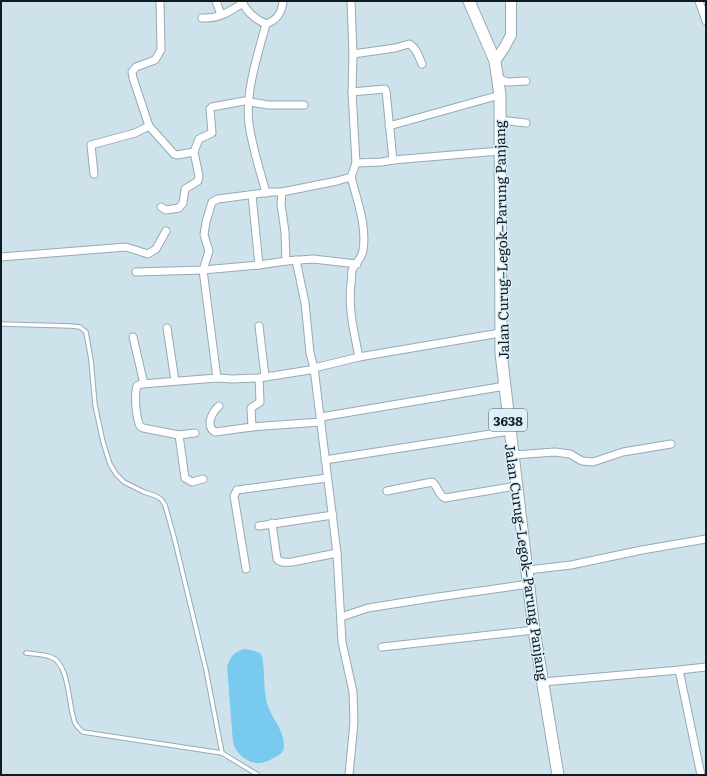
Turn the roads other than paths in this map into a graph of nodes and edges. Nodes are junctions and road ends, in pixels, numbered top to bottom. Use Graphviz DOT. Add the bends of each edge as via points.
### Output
graph roads {
  1 [pos="160,1"];
  2 [pos="216,1"];
  3 [pos="283,1"];
  4 [pos="351,1"];
  5 [pos="469,1"];
  6 [pos="511,1"];
  7 [pos="699,1"];
  8 [pos="242,2"];
  9 [pos="221,15"];
  10 [pos="202,18"];
  11 [pos="706,21"];
  12 [pos="266,24"];
  13 [pos="353,54"];
  14 [pos="495,61"];
  15 [pos="422,64"];
  16 [pos="498,78"];
  17 [pos="526,82"];
  18 [pos="352,92"];
  19 [pos="500,95"];
  20 [pos="249,102"];
  21 [pos="304,105"];
  22 [pos="500,120"];
  23 [pos="526,123"];
  24 [pos="149,126"];
  25 [pos="389,126"];
  26 [pos="500,151"];
  27 [pos="194,152"];
  28 [pos="392,160"];
  29 [pos="356,163"];
  30 [pos="94,174"];
  31 [pos="351,177"];
  32 [pos="282,192"];
  33 [pos="266,193"];
  34 [pos="252,196"];
  35 [pos="161,207"];
  36 [pos="166,231"];
  37 [pos="1,258"];
  38 [pos="296,260"];
  39 [pos="286,261"];
  40 [pos="357,264"];
  41 [pos="259,266"];
  42 [pos="203,270"];
  43 [pos="136,272"];
  44 [pos="1,324"];
  45 [pos="259,326"];
  46 [pos="167,328"];
  47 [pos="500,333"];
  48 [pos="133,337"];
  49 [pos="359,357"];
  50 [pos="314,368"];
  51 [pos="262,377"];
  52 [pos="217,378"];
  53 [pos="175,381"];
  54 [pos="144,384"];
  55 [pos="505,386"];
  56 [pos="219,406"];
  57 [pos="321,419"];
  58 [pos="252,427"];
  59 [pos="510,432"];
  60 [pos="195,433"];
  61 [pos="179,435"];
  62 [pos="671,444"];
  63 [pos="513,455"];
  64 [pos="325,460"];
  65 [pos="327,478"];
  66 [pos="203,479"];
  67 [pos="516,486"];
  68 [pos="387,491"];
  69 [pos="333,515"];
  70 [pos="272,523"];
  71 [pos="258,526"];
  72 [pos="706,539"];
  73 [pos="337,553"];
  74 [pos="246,569"];
  75 [pos="528,570"];
  76 [pos="529,584"];
  77 [pos="341,617"];
  78 [pos="534,630"];
  79 [pos="382,647"];
  80 [pos="26,653"];
  81 [pos="706,667"];
  82 [pos="679,670"];
  83 [pos="543,682"];
  84 [pos="222,754"];
  85 [pos="258,775"];
  86 [pos="348,775"];
  87 [pos="558,775"];
  88 [pos="701,775"];
  1 -- 24 [label="street" via="161,50 155,60 136,67 132,72"];
  2 -- 9 [label="street"];
  3 -- 12 [label="street" via="279,16"];
  4 -- 13 [label="street"];
  5 -- 14 [label="main road, Jalan Curug–Legok–Parung Panjang"];
  6 -- 14 [label="street" via="511,35"];
  7 -- 11 [label="street"];
  8 -- 9 [label="street"];
  8 -- 12 [label="street" via="256,20"];
  9 -- 10 [label="street" via="216,18"];
  12 -- 20 [label="street"];
  13 -- 15 [label="street" via="409,44"];
  13 -- 18 [label="street"];
  14 -- 16 [label="main road, Jalan Curug–Legok–Parung Panjang / 3638"];
  16 -- 17 [label="street" via="507,82"];
  16 -- 19 [label="main road, Jalan Curug–Legok–Parung Panjang / 3638"];
  18 -- 25 [label="street" via="385,89"];
  18 -- 29 [label="street"];
  19 -- 22 [label="main road, Jalan Curug–Legok–Parung Panjang / 3638"];
  19 -- 25 [label="street"];
  20 -- 21 [label="street"];
  20 -- 27 [label="street" via="212,106 212,133 199,139"];
  20 -- 33 [label="street" via="249,123"];
  22 -- 23 [label="street"];
  22 -- 26 [label="main road, Jalan Curug–Legok–Parung Panjang / 3638"];
  24 -- 27 [label="street" via="174,154"];
  24 -- 30 [label="street" via="135,133 91,144"];
  25 -- 28 [label="street"];
  26 -- 28 [label="street"];
  26 -- 47 [label="main road, Jalan Curug–Legok–Parung Panjang / 3638"];
  27 -- 35 [label="street" via="198,181 185,190 183,203 179,208 166,210"];
  28 -- 29 [label="street"];
  29 -- 31 [label="street"];
  31 -- 32 [label="street"];
  31 -- 40 [label="street" via="360,210 363,234 364,249"];
  32 -- 33 [label="street"];
  32 -- 39 [label="street"];
  33 -- 34 [label="street"];
  34 -- 41 [label="street"];
  34 -- 42 [label="street" via="231,197 212,202 204,235 209,252"];
  36 -- 37 [label="street" via="156,249 148,254 126,247"];
  38 -- 39 [label="street"];
  38 -- 40 [label="street" via="314,259"];
  38 -- 50 [label="street"];
  39 -- 41 [label="street"];
  40 -- 49 [label="street" via="352,272 350,296"];
  41 -- 42 [label="street"];
  42 -- 43 [label="street"];
  42 -- 52 [label="street"];
  44 -- 84 [label="lane" via="71,326 80,327 86,332 95,405 110,464 124,482 156,496 165,505 206,670"];
  45 -- 51 [label="street"];
  46 -- 53 [label="street"];
  47 -- 49 [label="street"];
  47 -- 55 [label="main road, Jalan Curug–Legok–Parung Panjang / 3638"];
  48 -- 54 [label="street"];
  49 -- 50 [label="street"];
  50 -- 51 [label="street"];
  50 -- 57 [label="street"];
  51 -- 52 [label="street"];
  51 -- 58 [label="street" via="260,402 251,408"];
  52 -- 53 [label="street"];
  53 -- 54 [label="street"];
  54 -- 61 [label="street" via="137,386 136,391 140,426"];
  55 -- 57 [label="street"];
  55 -- 59 [label="main road, Jalan Curug–Legok–Parung Panjang / 3638"];
  56 -- 58 [label="street" via="211,417 210,427 215,432"];
  57 -- 58 [label="street"];
  57 -- 64 [label="street"];
  59 -- 63 [label="main road, Jalan Curug–Legok–Parung Panjang / 3638"];
  59 -- 64 [label="street"];
  60 -- 61 [label="street"];
  61 -- 66 [label="street" via="185,478 192,482"];
  62 -- 63 [label="street" via="623,452 593,462 555,452"];
  63 -- 67 [label="main road, Jalan Curug–Legok–Parung Panjang / 3638"];
  64 -- 65 [label="street"];
  65 -- 69 [label="street"];
  65 -- 74 [label="street" via="234,492"];
  67 -- 68 [label="street" via="445,498 432,482"];
  67 -- 75 [label="main road, Jalan Curug–Legok–Parung Panjang / 3638"];
  69 -- 70 [label="street"];
  69 -- 73 [label="street"];
  70 -- 71 [label="street"];
  70 -- 73 [label="street" via="279,562"];
  72 -- 75 [label="street" via="571,565"];
  73 -- 77 [label="street"];
  75 -- 76 [label="main road, Jalan Curug–Legok–Parung Panjang / 3638"];
  76 -- 77 [label="street" via="368,608"];
  76 -- 78 [label="main road, Jalan Curug–Legok–Parung Panjang / 3638"];
  77 -- 86 [label="street" via="342,642 351,686 354,722"];
  78 -- 79 [label="street"];
  78 -- 83 [label="main road, Jalan Curug–Legok–Parung Panjang / 3638"];
  80 -- 84 [label="lane" via="51,657 60,664 72,714 76,725 83,732"];
  81 -- 82 [label="street"];
  82 -- 83 [label="street"];
  82 -- 88 [label="street"];
  83 -- 87 [label="main road, Jalan Curug–Legok–Parung Panjang / 3638"];
  84 -- 85 [label="lane"];
}
